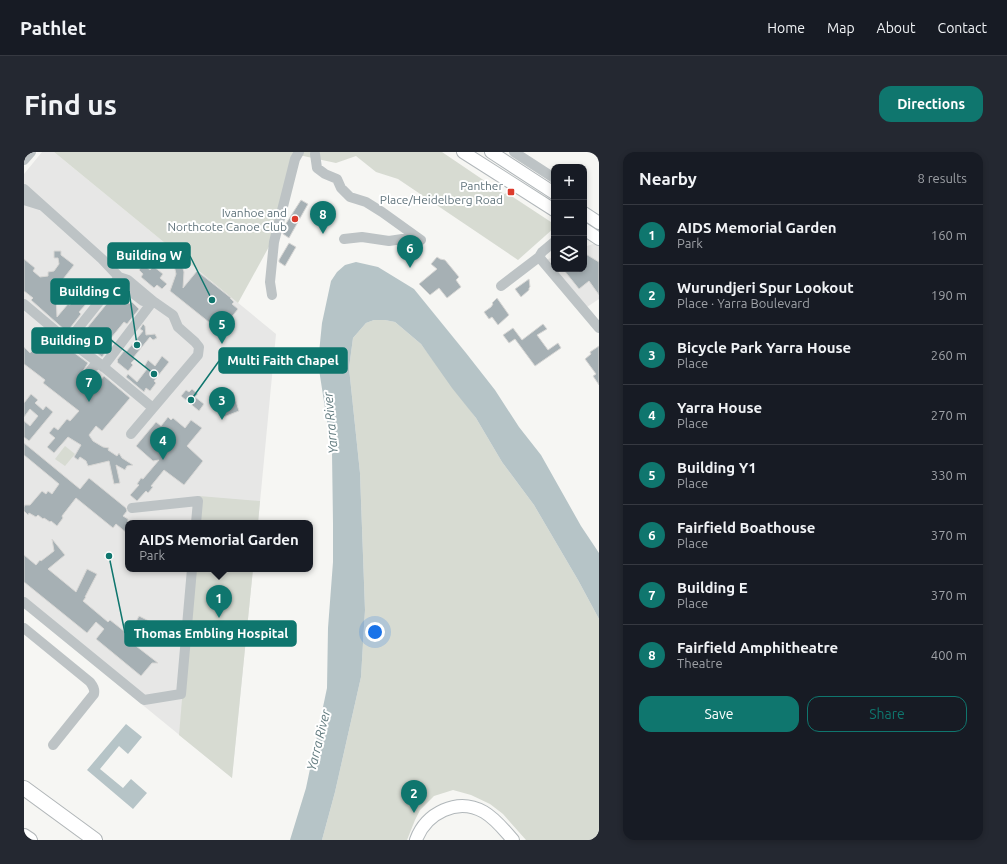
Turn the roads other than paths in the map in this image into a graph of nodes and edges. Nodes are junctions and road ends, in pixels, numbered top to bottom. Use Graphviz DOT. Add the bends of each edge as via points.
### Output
graph roads {
  1 [pos="31,152"];
  2 [pos="299,152"];
  3 [pos="463,152"];
  4 [pos="514,152"];
  5 [pos="313,153"];
  6 [pos="497,154"];
  7 [pos="24,160"];
  8 [pos="551,176"];
  9 [pos="24,189"];
  10 [pos="551,192"];
  11 [pos="24,200"];
  12 [pos="42,206"];
  13 [pos="551,208"];
  14 [pos="587,215"];
  15 [pos="599,224"];
  16 [pos="587,231"];
  17 [pos="344,239"];
  18 [pos="599,239"];
  19 [pos="551,244"];
  20 [pos="539,257"];
  21 [pos="119,277"];
  22 [pos="501,286"];
  23 [pos="272,295"];
  24 [pos="153,301"];
  25 [pos="24,304"];
  26 [pos="599,328"];
  27 [pos="68,341"];
  28 [pos="102,366"];
  29 [pos="87,375"];
  30 [pos="153,408"];
  31 [pos="131,434"];
  32 [pos="132,508"];
  33 [pos="196,520"];
  34 [pos="192,572"];
  35 [pos="24,602"];
  36 [pos="24,628"];
  37 [pos="53,745"];
  38 [pos="24,788"];
  39 [pos="24,836"];
  40 [pos="30,840"];
  41 [pos="95,840"];
  42 [pos="416,840"];
  43 [pos="513,840"];
  1 -- 7 [label="street"];
  2 -- 23 [label="street" via="274,242 270,282"];
  3 -- 13 [label="main road"];
  4 -- 8 [label="street"];
  5 -- 17 [label="street" via="317,168 337,178 341,188 350,196 366,202 421,240 409,238 388,241 362,237"];
  6 -- 10 [label="main road"];
  9 -- 12 [label="street"];
  11 -- 12 [label="street"];
  12 -- 21 [label="street"];
  14 -- 15 [label="main road"];
  16 -- 18 [label="main road"];
  19 -- 20 [label="street"];
  20 -- 22 [label="street"];
  20 -- 26 [label="street"];
  21 -- 24 [label="street" via="122,285 143,301"];
  21 -- 27 [label="street"];
  24 -- 28 [label="street"];
  24 -- 30 [label="street" via="172,315 178,327 199,347 198,355"];
  25 -- 27 [label="street"];
  27 -- 28 [label="street"];
  28 -- 29 [label="street" via="94,366"];
  28 -- 30 [label="street"];
  30 -- 31 [label="street"];
  32 -- 33 [label="street" via="198,501"];
  34 -- 35 [label="street" via="181,694 144,700"];
  36 -- 37 [label="street" via="90,682 95,691"];
  38 -- 41 [label="highway"];
  39 -- 40 [label="highway"];
  42 -- 43 [label="main road" via="430,818 450,808 466,806 490,816"];
}
